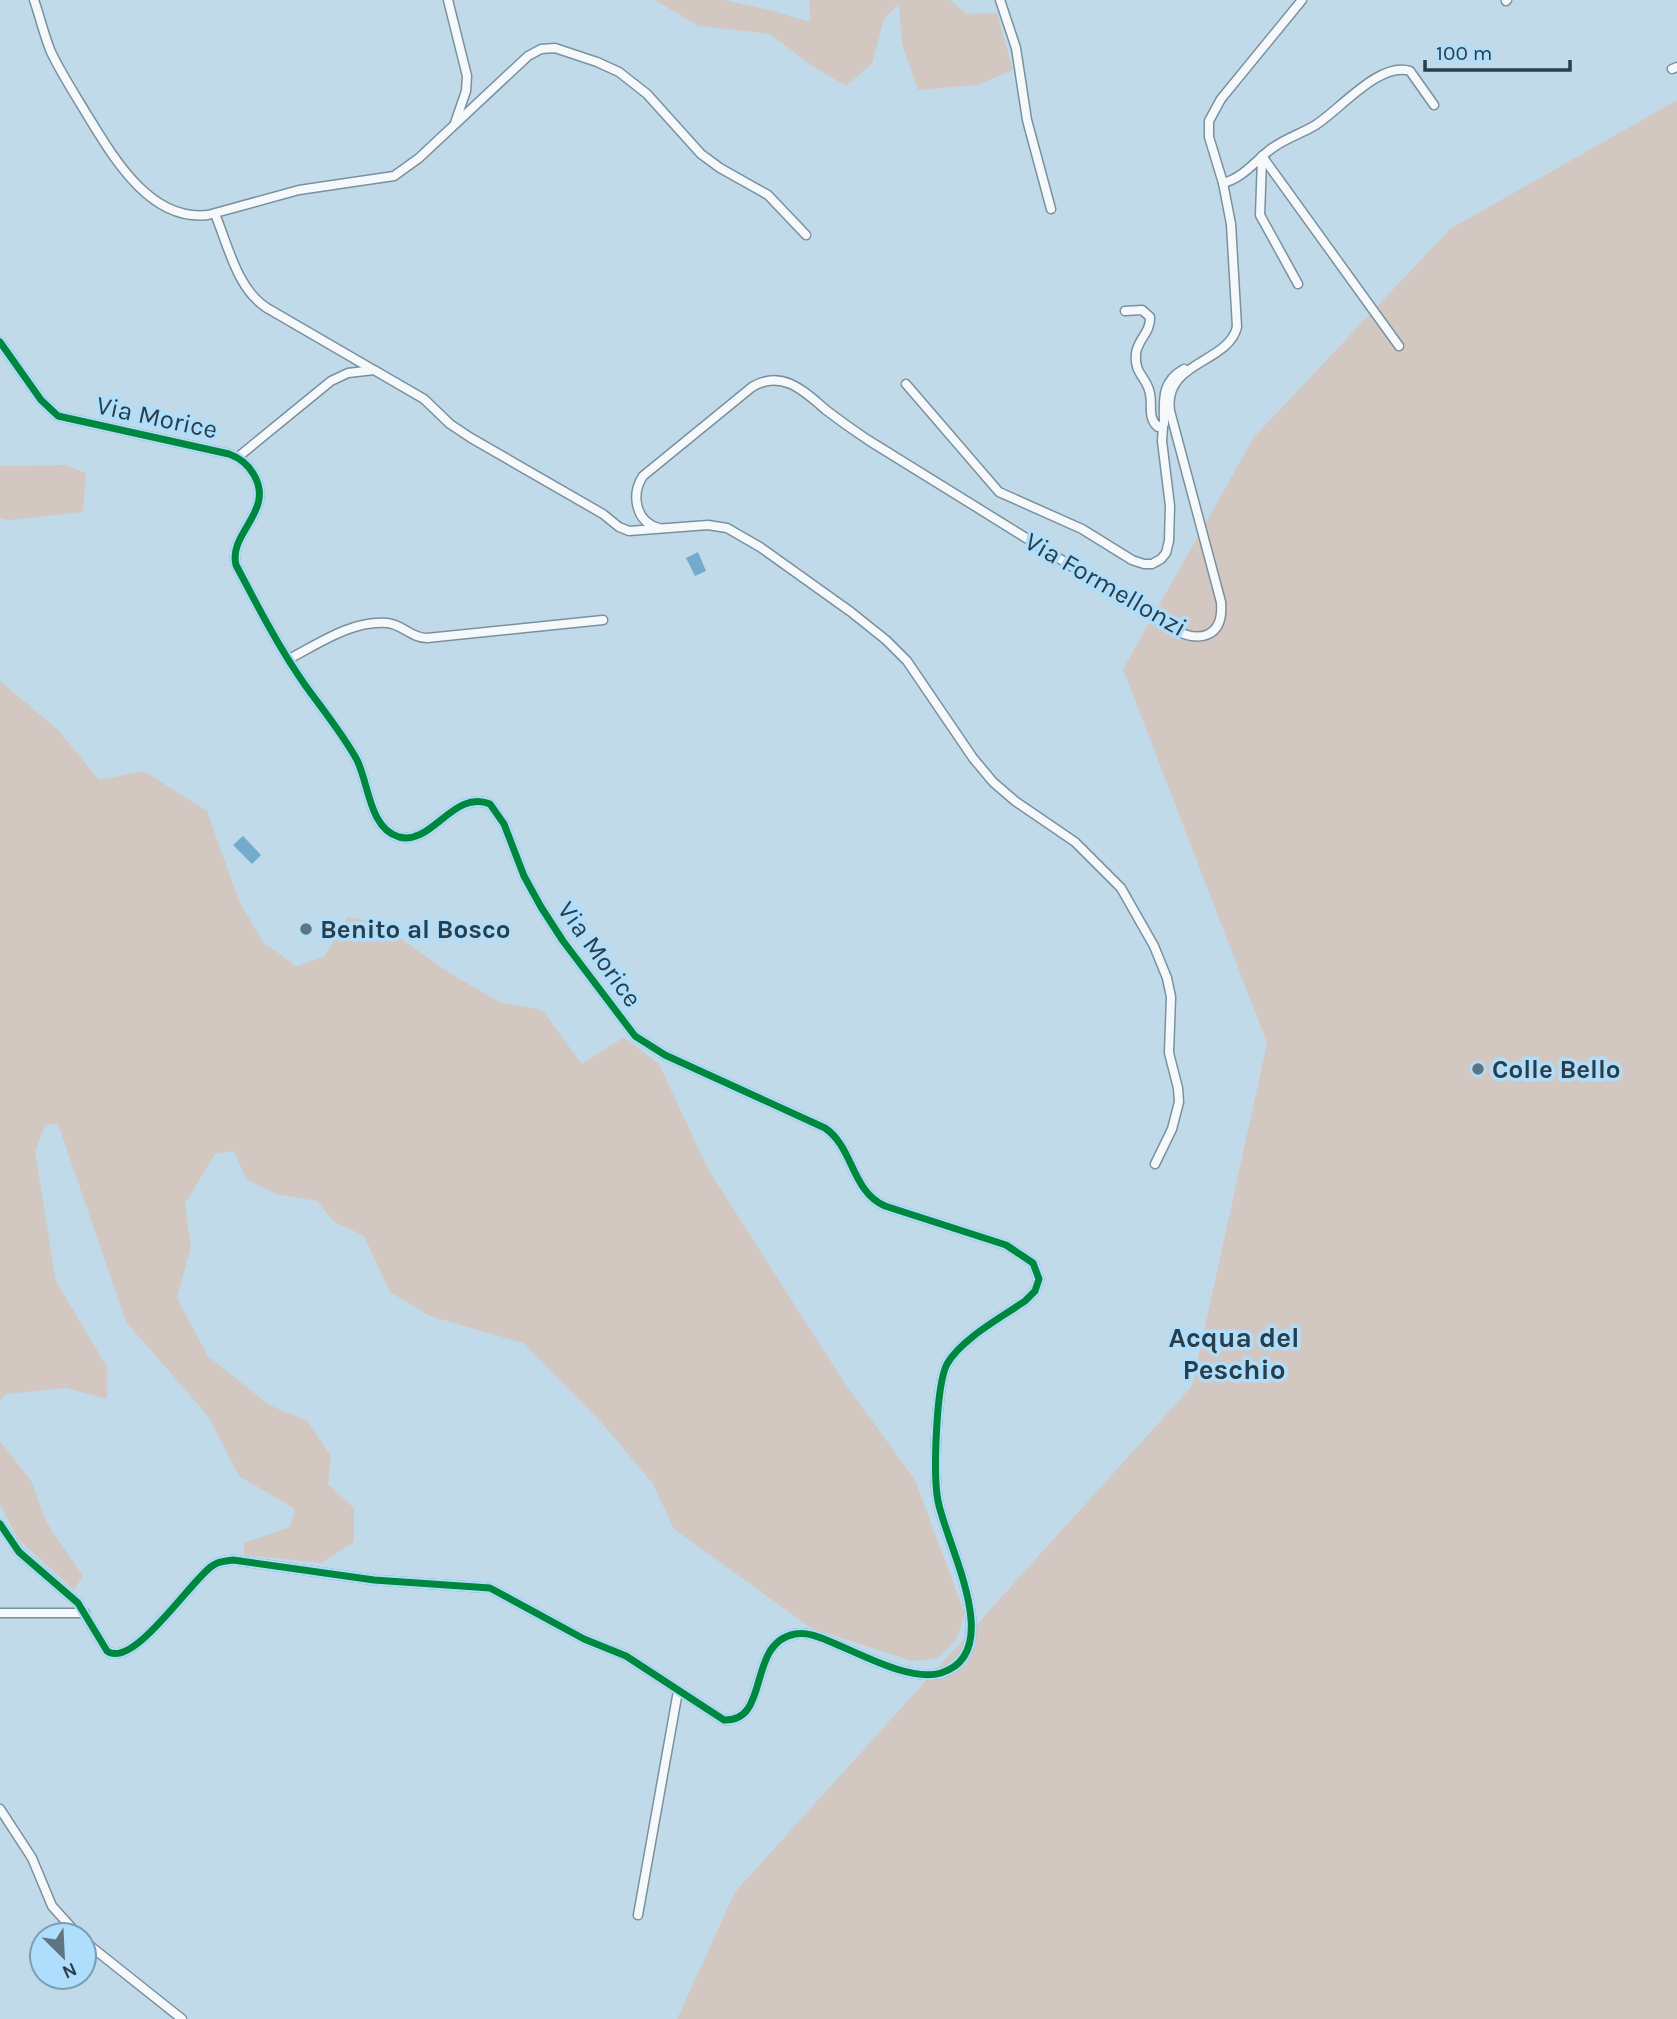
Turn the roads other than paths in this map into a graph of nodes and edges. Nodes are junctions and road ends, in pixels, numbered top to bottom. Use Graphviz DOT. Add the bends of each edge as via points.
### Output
graph roads {
  1 [pos="34,0"];
  2 [pos="448,0"];
  3 [pos="1000,0"];
  4 [pos="1302,0"];
  5 [pos="1434,105"];
  6 [pos="454,126"];
  7 [pos="1262,156"];
  8 [pos="1223,183"];
  9 [pos="1051,209"];
  10 [pos="215,214"];
  11 [pos="806,235"];
  12 [pos="1298,284"];
  13 [pos="1125,311"];
  14 [pos="0,342"];
  15 [pos="1399,346"];
  16 [pos="1191,368"];
  17 [pos="374,370"];
  18 [pos="906,384"];
  19 [pos="1163,427"];
  20 [pos="238,457"];
  21 [pos="659,528"];
  22 [pos="603,620"];
  23 [pos="289,659"];
  24 [pos="1155,1164"];
  25 [pos="0,1524"];
  26 [pos="0,1613"];
  27 [pos="85,1613"];
  28 [pos="678,1690"];
  29 [pos="0,1809"];
  30 [pos="638,1915"];
  31 [pos="65,1921"];
  32 [pos="98,1952"];
  33 [pos="182,2019"];
  1 -- 10 [label="street" via="60,69 126,173 169,209 198,216"];
  2 -- 6 [label="street" via="467,76"];
  3 -- 9 [label="street" via="1016,48 1027,120"];
  4 -- 8 [label="street, Via Formellonzi" via="1212,113 1209,134"];
  5 -- 7 [label="street" via="1410,71 1392,71"];
  6 -- 10 [label="street" via="394,176 299,190"];
  6 -- 11 [label="street" via="528,56 546,48 562,49 605,65 647,93 701,154 768,195"];
  7 -- 8 [label="street" via="1237,178"];
  7 -- 12 [label="street" via="1260,215"];
  7 -- 15 [label="street"];
  8 -- 16 [label="street, Via Formellonzi" via="1231,224 1237,327 1232,340"];
  10 -- 17 [label="street" via="254,298"];
  13 -- 19 [label="street" via="1142,310 1150,317 1136,358 1150,391 1152,421"];
  14 -- 20 [label="street, Via Morice" via="44,403 61,417"];
  16 -- 19 [label="street" via="1166,386"];
  16 -- 21 [label="street, Via Formellonzi" via="1173,387 1169,404 1221,602 1219,624 1207,635 1173,629 867,440 809,394 782,380 766,380 752,387 643,476 636,490 638,507 645,522"];
  17 -- 20 [label="street" via="348,373 331,381"];
  17 -- 21 [label="street" via="421,397 471,438 622,528"];
  18 -- 19 [label="street" via="999,492 1088,532 1144,564 1161,559 1169,541"];
  20 -- 23 [label="street, Via Morice" via="256,477 259,494 253,519 235,550 235,561"];
  21 -- 24 [label="street" via="714,526 737,533 868,624 907,661 988,776 1015,801 1070,838 1121,888 1157,953 1171,997 1169,1053 1179,1099"];
  22 -- 23 [label="street" via="427,638 382,623 341,633"];
  23 -- 28 [label="street, Via Morice" via="353,754 375,813 389,832 412,837 466,804 480,802 493,807 545,915 623,1022 643,1042 828,1130 845,1149 862,1188 877,1202 1002,1243 1035,1266 1039,1279 1033,1294 956,1352 940,1384 937,1497 972,1624 971,1643 961,1661 942,1673 916,1675 813,1635 796,1634 777,1642 768,1652 750,1708 741,1717 721,1719"];
  25 -- 27 [label="street" via="19,1552"];
  26 -- 27 [label="street"];
  27 -- 28 [label="street" via="107,1651 117,1656 139,1643 209,1568 226,1560 380,1581 482,1586 626,1656"];
  28 -- 30 [label="street"];
  29 -- 31 [label="street" via="32,1858 52,1906"];
  32 -- 33 [label="street"];
}
